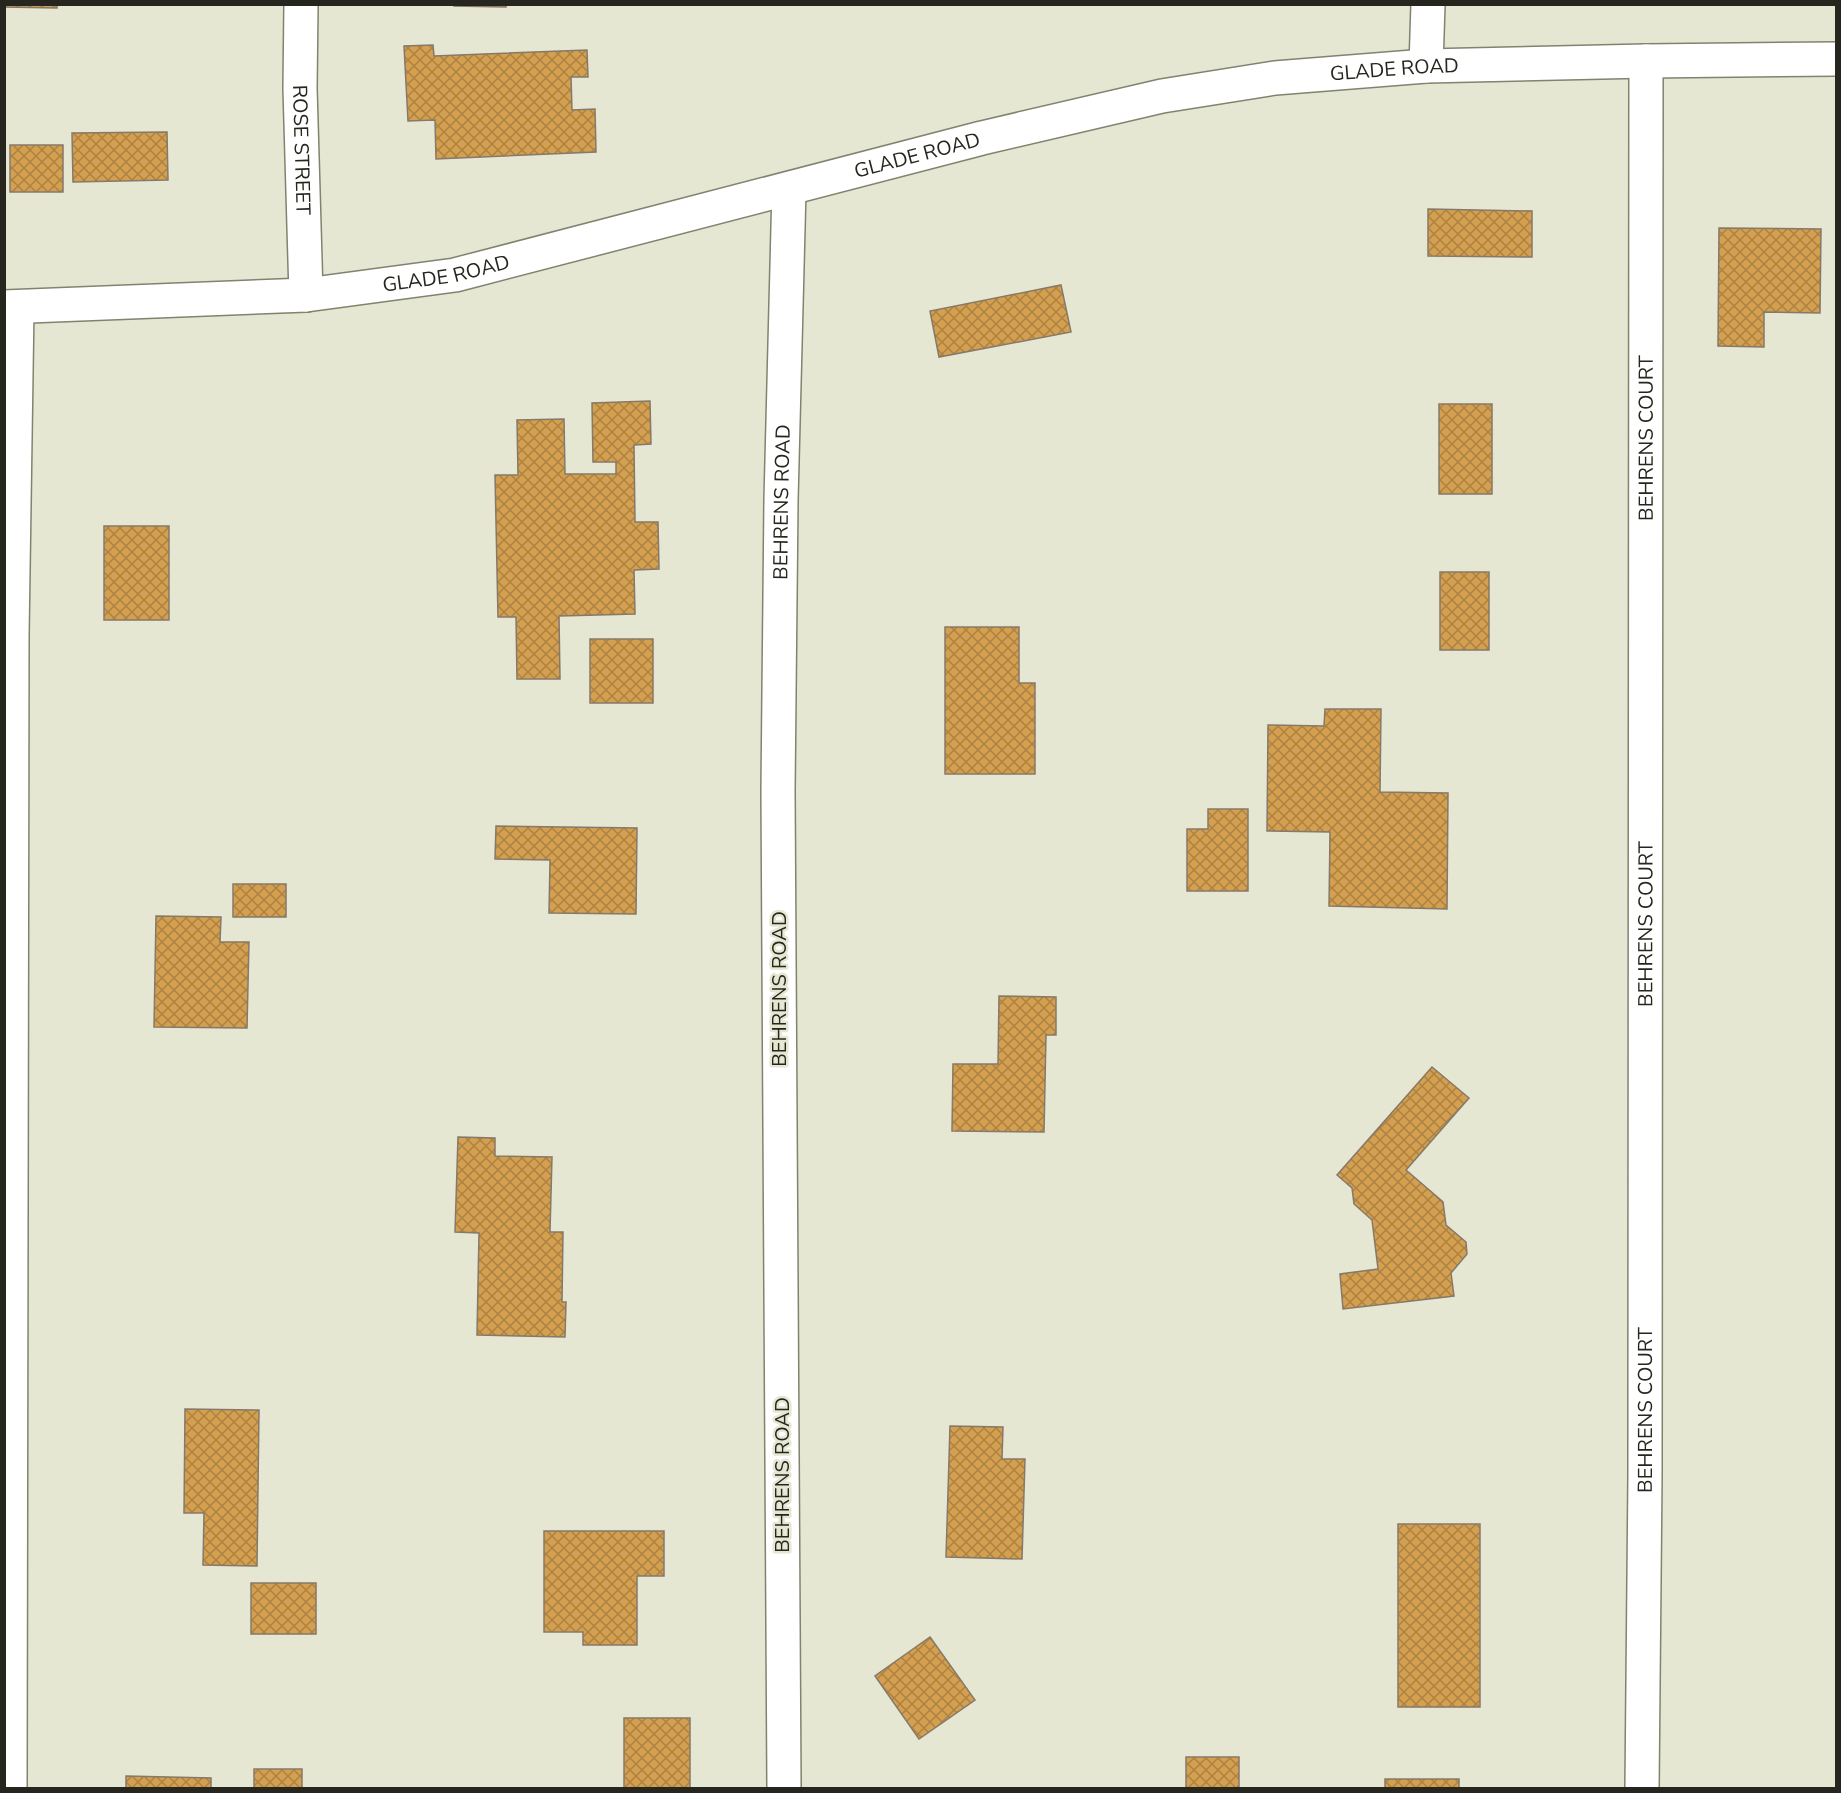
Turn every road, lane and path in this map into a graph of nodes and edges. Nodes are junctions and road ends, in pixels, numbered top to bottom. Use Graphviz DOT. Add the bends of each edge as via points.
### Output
graph roads {
  1 [pos="301,4"];
  2 [pos="1428,4"];
  3 [pos="1836,58"];
  4 [pos="1646,61"];
  5 [pos="1426,66"];
  6 [pos="789,189"];
  7 [pos="306,295"];
  8 [pos="11,307"];
  9 [pos="10,1788"];
  10 [pos="784,1788"];
  11 [pos="1642,1788"];
  1 -- 7 [label="street, ROSE STREET"];
  2 -- 5 [label="street"];
  3 -- 4 [label="street, GLADE ROAD"];
  4 -- 5 [label="street, GLADE ROAD"];
  4 -- 11 [label="street, BEHRENS COURT"];
  5 -- 6 [label="street, GLADE ROAD" via="1275,78 1162,96"];
  6 -- 7 [label="street, GLADE ROAD" via="455,275"];
  6 -- 10 [label="street, BEHRENS ROAD" via="778,791"];
  7 -- 8 [label="street, GLADE ROAD"];
  8 -- 9 [label="street"];
}
